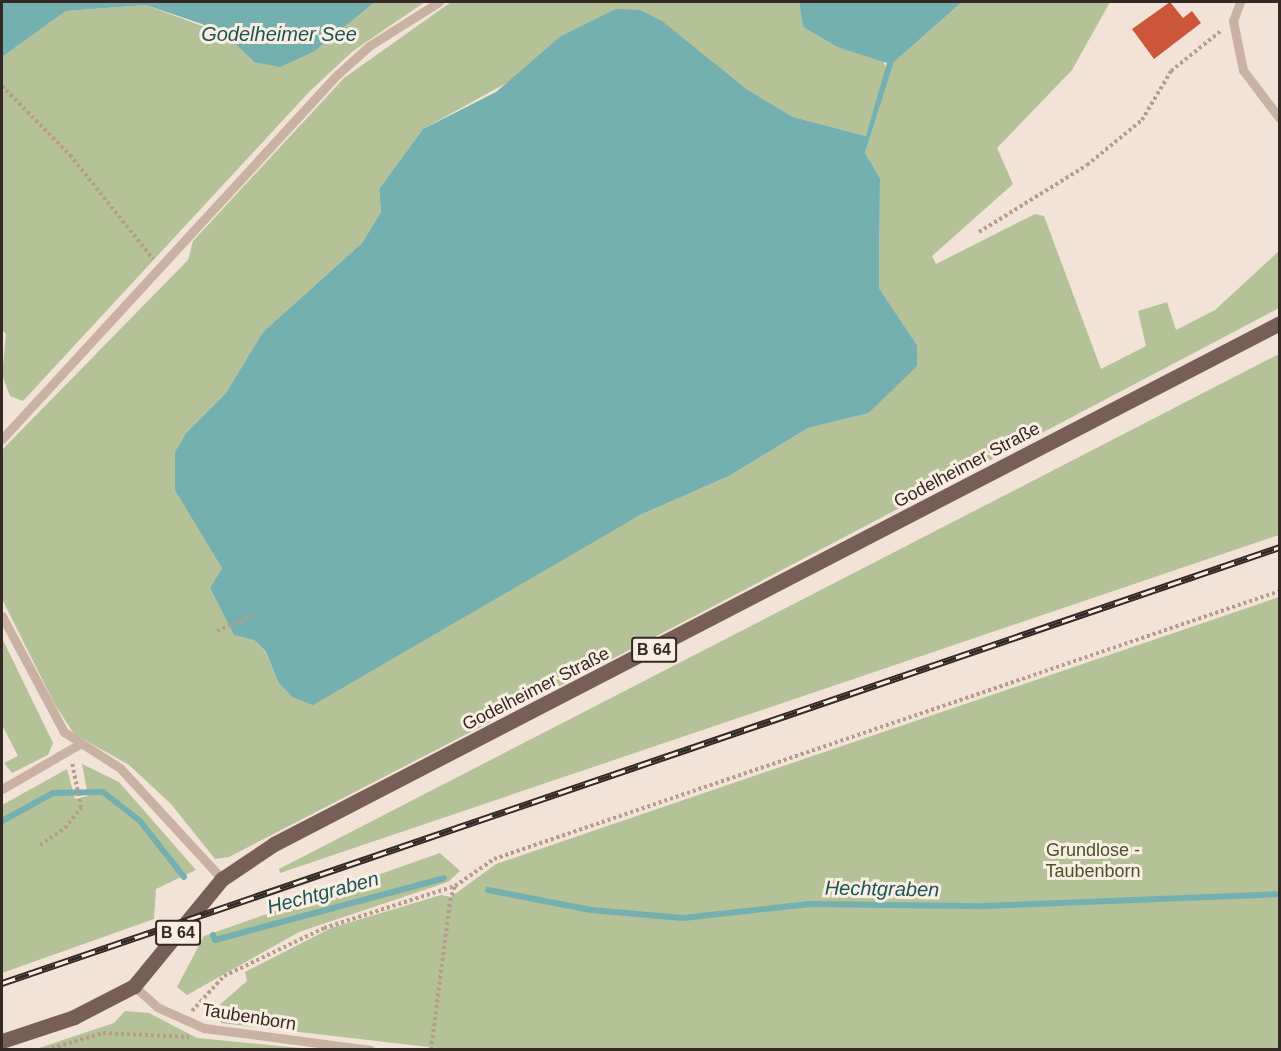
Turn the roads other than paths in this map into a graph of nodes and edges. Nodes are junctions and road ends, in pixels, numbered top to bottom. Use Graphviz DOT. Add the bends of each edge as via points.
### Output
graph roads {
  1 [pos="439,2"];
  2 [pos="1240,2"];
  3 [pos="1280,119"];
  4 [pos="1280,323"];
  5 [pos="2,439"];
  6 [pos="2,616"];
  7 [pos="78,745"];
  8 [pos="2,789"];
  9 [pos="222,879"];
  10 [pos="134,986"];
  11 [pos="2,1041"];
  12 [pos="371,1050"];
  1 -- 5 [label="lane" via="369,46 338,74"];
  2 -- 3 [label="lane" via="1233,21 1243,70"];
  4 -- 9 [label="main road, Godelheimer Straße / B 64" via="274,844"];
  6 -- 7 [label="lane" via="49,709"];
  7 -- 8 [label="lane"];
  7 -- 9 [label="lane" via="120,768"];
  9 -- 10 [label="main road, Godelheimer Straße / B 64"];
  10 -- 11 [label="main road, Godelheimer Straße / B 64" via="74,1017"];
  10 -- 12 [label="lane, Taubenborn" via="157,1007 204,1028"];
}
